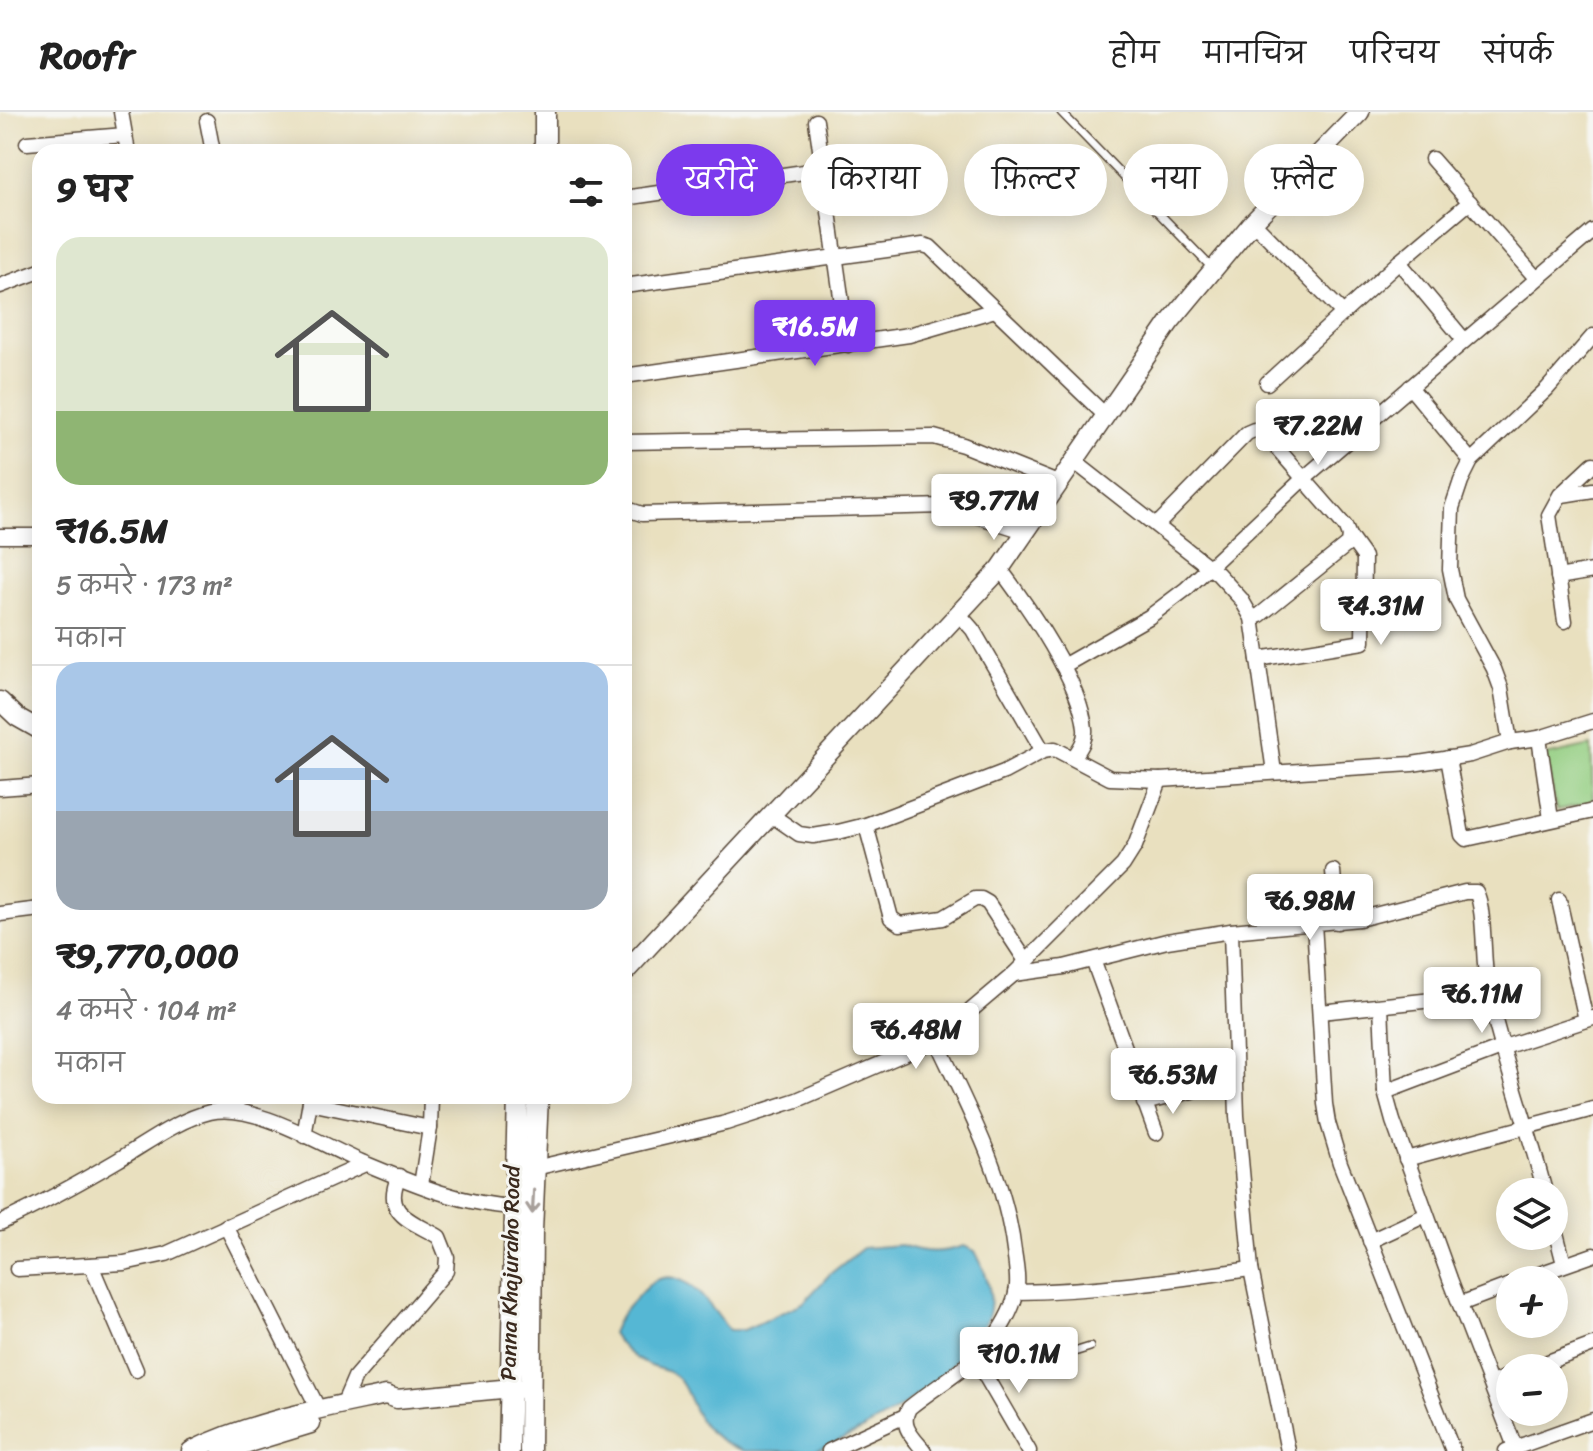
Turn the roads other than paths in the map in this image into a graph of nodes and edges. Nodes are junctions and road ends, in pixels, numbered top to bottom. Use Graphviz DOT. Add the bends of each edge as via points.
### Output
graph roads {
  1 [pos="121,112"];
  2 [pos="545,112"];
  3 [pos="1061,112"];
  4 [pos="1360,112"];
  5 [pos="207,121"];
  6 [pos="816,121"];
  7 [pos="125,135"];
  8 [pos="27,143"];
  9 [pos="127,144"];
  10 [pos="211,144"];
  11 [pos="545,144"];
  12 [pos="819,144"];
  13 [pos="1432,159"];
  14 [pos="801,172"];
  15 [pos="632,197"];
  16 [pos="1470,202"];
  17 [pos="830,216"];
  18 [pos="1253,222"];
  19 [pos="1593,231"];
  20 [pos="837,257"];
  21 [pos="1399,262"];
  22 [pos="1213,270"];
  23 [pos="32,274"];
  24 [pos="1536,278"];
  25 [pos="632,285"];
  26 [pos="0,286"];
  27 [pos="995,310"];
  28 [pos="1343,313"];
  29 [pos="1593,336"];
  30 [pos="1464,340"];
  31 [pos="848,345"];
  32 [pos="632,375"];
  33 [pos="1267,383"];
  34 [pos="1410,387"];
  35 [pos="1104,414"];
  36 [pos="632,442"];
  37 [pos="1471,461"];
  38 [pos="1075,462"];
  39 [pos="1593,464"];
  40 [pos="1303,479"];
  41 [pos="1060,484"];
  42 [pos="1593,490"];
  43 [pos="1560,495"];
  44 [pos="632,511"];
  45 [pos="1157,525"];
  46 [pos="1027,532"];
  47 [pos="0,536"];
  48 [pos="32,536"];
  49 [pos="1349,536"];
  50 [pos="1208,567"];
  51 [pos="1000,569"];
  52 [pos="1593,571"];
  53 [pos="1558,577"];
  54 [pos="959,614"];
  55 [pos="1252,618"];
  56 [pos="1565,621"];
  57 [pos="1258,659"];
  58 [pos="1063,666"];
  59 [pos="0,701"];
  60 [pos="1593,721"];
  61 [pos="32,725"];
  62 [pos="1539,738"];
  63 [pos="1510,742"];
  64 [pos="1043,751"];
  65 [pos="1074,757"];
  66 [pos="1448,758"];
  67 [pos="1274,772"];
  68 [pos="1160,780"];
  69 [pos="32,786"];
  70 [pos="0,788"];
  71 [pos="1593,811"];
  72 [pos="770,814"];
  73 [pos="1551,819"];
  74 [pos="866,825"];
  75 [pos="1333,871"];
  76 [pos="1559,900"];
  77 [pos="32,910"];
  78 [pos="0,914"];
  79 [pos="1337,922"];
  80 [pos="1314,923"];
  81 [pos="1231,931"];
  82 [pos="1093,960"];
  83 [pos="1026,961"];
  84 [pos="632,964"];
  85 [pos="1014,974"];
  86 [pos="1488,994"];
  87 [pos="1381,1006"];
  88 [pos="1321,1012"];
  89 [pos="1590,1019"];
  90 [pos="936,1040"];
  91 [pos="1504,1047"];
  92 [pos="1192,1091"];
  93 [pos="1385,1092"];
  94 [pos="1144,1103"];
  95 [pos="309,1104"];
  96 [pos="327,1104"];
  97 [pos="431,1104"];
  98 [pos="518,1104"];
  99 [pos="538,1104"];
  100 [pos="1593,1109"];
  101 [pos="1528,1126"];
  102 [pos="430,1128"];
  103 [pos="1156,1133"];
  104 [pos="304,1136"];
  105 [pos="1406,1159"];
  106 [pos="365,1164"];
  107 [pos="535,1168"];
  108 [pos="399,1176"];
  109 [pos="1541,1178"];
  110 [pos="421,1185"];
  111 [pos="515,1207"];
  112 [pos="1426,1215"];
  113 [pos="0,1223"];
  114 [pos="226,1226"];
  115 [pos="1370,1241"];
  116 [pos="1560,1250"];
  117 [pos="1593,1255"];
  118 [pos="1564,1264"];
  119 [pos="91,1265"];
  120 [pos="1559,1266"];
  121 [pos="17,1269"];
  122 [pos="1251,1269"];
  123 [pos="1496,1290"];
  124 [pos="1016,1292"];
  125 [pos="1460,1304"];
  126 [pos="1593,1345"];
  127 [pos="1090,1347"];
  128 [pos="1568,1354"];
  129 [pos="975,1358"];
  130 [pos="136,1370"];
  131 [pos="984,1373"];
  132 [pos="1496,1381"];
  133 [pos="1491,1383"];
  134 [pos="521,1389"];
  135 [pos="397,1399"];
  136 [pos="343,1405"];
  137 [pos="319,1410"];
  138 [pos="905,1416"];
  139 [pos="1593,1420"];
  140 [pos="1510,1449"];
  141 [pos="191,1451"];
  142 [pos="222,1451"];
  143 [pos="509,1451"];
  144 [pos="530,1451"];
  145 [pos="829,1451"];
  146 [pos="924,1451"];
  147 [pos="1029,1451"];
  148 [pos="1288,1451"];
  149 [pos="1453,1451"];
  1 -- 7 [label="street"];
  2 -- 11 [label="main road"];
  3 -- 22 [label="lane"];
  4 -- 18 [label="main road"];
  5 -- 10 [label="street"];
  6 -- 12 [label="street"];
  7 -- 8 [label="street"];
  7 -- 9 [label="street"];
  13 -- 16 [label="street"];
  14 -- 15 [label="street"];
  16 -- 21 [label="street"];
  16 -- 24 [label="street"];
  17 -- 20 [label="street"];
  18 -- 22 [label="main road"];
  18 -- 28 [label="street"];
  19 -- 24 [label="street"];
  20 -- 25 [label="street"];
  20 -- 27 [label="street" via="930,247"];
  20 -- 31 [label="street"];
  21 -- 28 [label="street"];
  21 -- 30 [label="street"];
  22 -- 35 [label="main road"];
  23 -- 26 [label="street"];
  24 -- 30 [label="street"];
  27 -- 31 [label="street" via="909,335"];
  27 -- 35 [label="street"];
  28 -- 33 [label="street"];
  29 -- 37 [label="street" via="1547,389"];
  30 -- 34 [label="street"];
  31 -- 32 [label="street"];
  34 -- 37 [label="street"];
  34 -- 40 [label="street"];
  35 -- 38 [label="main road"];
  36 -- 41 [label="street" via="934,437"];
  37 -- 63 [label="street" via="1452,508 1450,569 1456,599 1501,688"];
  38 -- 41 [label="main road"];
  38 -- 45 [label="street"];
  39 -- 43 [label="street"];
  40 -- 45 [label="street" via="1263,432 1254,430"];
  40 -- 49 [label="street"];
  40 -- 50 [label="street"];
  41 -- 46 [label="main road"];
  42 -- 43 [label="street"];
  43 -- 53 [label="street" via="1549,515"];
  44 -- 46 [label="street" via="945,506"];
  45 -- 50 [label="street"];
  46 -- 51 [label="main road"];
  47 -- 48 [label="street"];
  49 -- 55 [label="street" via="1348,544"];
  49 -- 57 [label="street" via="1364,557 1363,642"];
  50 -- 55 [label="street" via="1241,599"];
  50 -- 58 [label="street" via="1149,617"];
  51 -- 54 [label="main road"];
  51 -- 58 [label="street"];
  52 -- 53 [label="street"];
  53 -- 56 [label="street"];
  54 -- 64 [label="street"];
  54 -- 72 [label="main road"];
  55 -- 57 [label="street"];
  57 -- 67 [label="street"];
  58 -- 65 [label="street" via="1085,731"];
  59 -- 61 [label="main road"];
  60 -- 62 [label="street"];
  62 -- 63 [label="street"];
  62 -- 73 [label="street"];
  63 -- 66 [label="street"];
  64 -- 65 [label="street" via="1055,749"];
  64 -- 74 [label="street" via="1004,772"];
  65 -- 68 [label="street" via="1110,778"];
  66 -- 67 [label="street"];
  66 -- 73 [label="street" via="1466,839"];
  67 -- 68 [label="street"];
  68 -- 83 [label="street" via="1123,865"];
  69 -- 70 [label="street"];
  71 -- 73 [label="street"];
  72 -- 74 [label="street" via="799,834 813,836"];
  72 -- 84 [label="main road"];
  74 -- 83 [label="street" via="895,923 943,918 981,899"];
  75 -- 79 [label="street"];
  76 -- 89 [label="street"];
  77 -- 78 [label="street"];
  79 -- 80 [label="street"];
  79 -- 86 [label="street" via="1476,892"];
  80 -- 81 [label="street"];
  80 -- 88 [label="street"];
  81 -- 82 [label="street"];
  81 -- 122 [label="street" via="1237,1116"];
  82 -- 85 [label="street"];
  82 -- 94 [label="street"];
  83 -- 85 [label="street"];
  85 -- 90 [label="street"];
  86 -- 87 [label="street"];
  86 -- 91 [label="street"];
  87 -- 88 [label="street"];
  87 -- 93 [label="street"];
  88 -- 115 [label="street" via="1328,1123"];
  89 -- 91 [label="street"];
  90 -- 107 [label="street" via="797,1100 726,1123"];
  90 -- 124 [label="street" via="1003,1197 1012,1230"];
  91 -- 93 [label="street"];
  91 -- 101 [label="street"];
  92 -- 94 [label="street"];
  93 -- 105 [label="street"];
  94 -- 103 [label="street"];
  95 -- 104 [label="street"];
  96 -- 102 [label="street"];
  97 -- 102 [label="street"];
  98 -- 111 [label="main road, Panna Khajuraho Road"];
  99 -- 107 [label="main road, Panna Khajuraho Road"];
  100 -- 101 [label="street"];
  101 -- 105 [label="street"];
  101 -- 109 [label="street"];
  102 -- 110 [label="street"];
  104 -- 106 [label="street"];
  104 -- 113 [label="street" via="247,1114 212,1112 179,1124 51,1200"];
  105 -- 112 [label="street"];
  106 -- 108 [label="street"];
  106 -- 114 [label="street"];
  107 -- 134 [label="main road, Panna Khajuraho Road, one-way"];
  108 -- 110 [label="street"];
  108 -- 136 [label="street" via="394,1202 412,1224 439,1237 446,1271 355,1377"];
  110 -- 111 [label="street" via="482,1206"];
  111 -- 134 [label="main road, Panna Khajuraho Road"];
  112 -- 115 [label="street"];
  112 -- 125 [label="street"];
  114 -- 119 [label="street" via="166,1254"];
  114 -- 137 [label="street"];
  115 -- 149 [label="street"];
  116 -- 118 [label="street"];
  117 -- 118 [label="street"];
  118 -- 120 [label="street"];
  119 -- 121 [label="street"];
  119 -- 130 [label="street"];
  122 -- 124 [label="street" via="1129,1287"];
  122 -- 148 [label="street"];
  123 -- 125 [label="street"];
  124 -- 129 [label="street" via="992,1341"];
  125 -- 133 [label="street"];
  126 -- 128 [label="street"];
  127 -- 131 [label="lane"];
  129 -- 131 [label="street"];
  129 -- 138 [label="street"];
  131 -- 147 [label="street"];
  132 -- 133 [label="street"];
  133 -- 140 [label="street"];
  134 -- 135 [label="main road"];
  134 -- 143 [label="main road, Panna Khajuraho Road"];
  134 -- 144 [label="main road, Panna Khajuraho Road"];
  135 -- 136 [label="main road" via="386,1395"];
  135 -- 142 [label="main road" via="388,1407"];
  136 -- 137 [label="main road"];
  137 -- 141 [label="main road" via="248,1428"];
  138 -- 145 [label="street"];
  138 -- 146 [label="street" via="909,1433"];
  139 -- 140 [label="street"];
}
